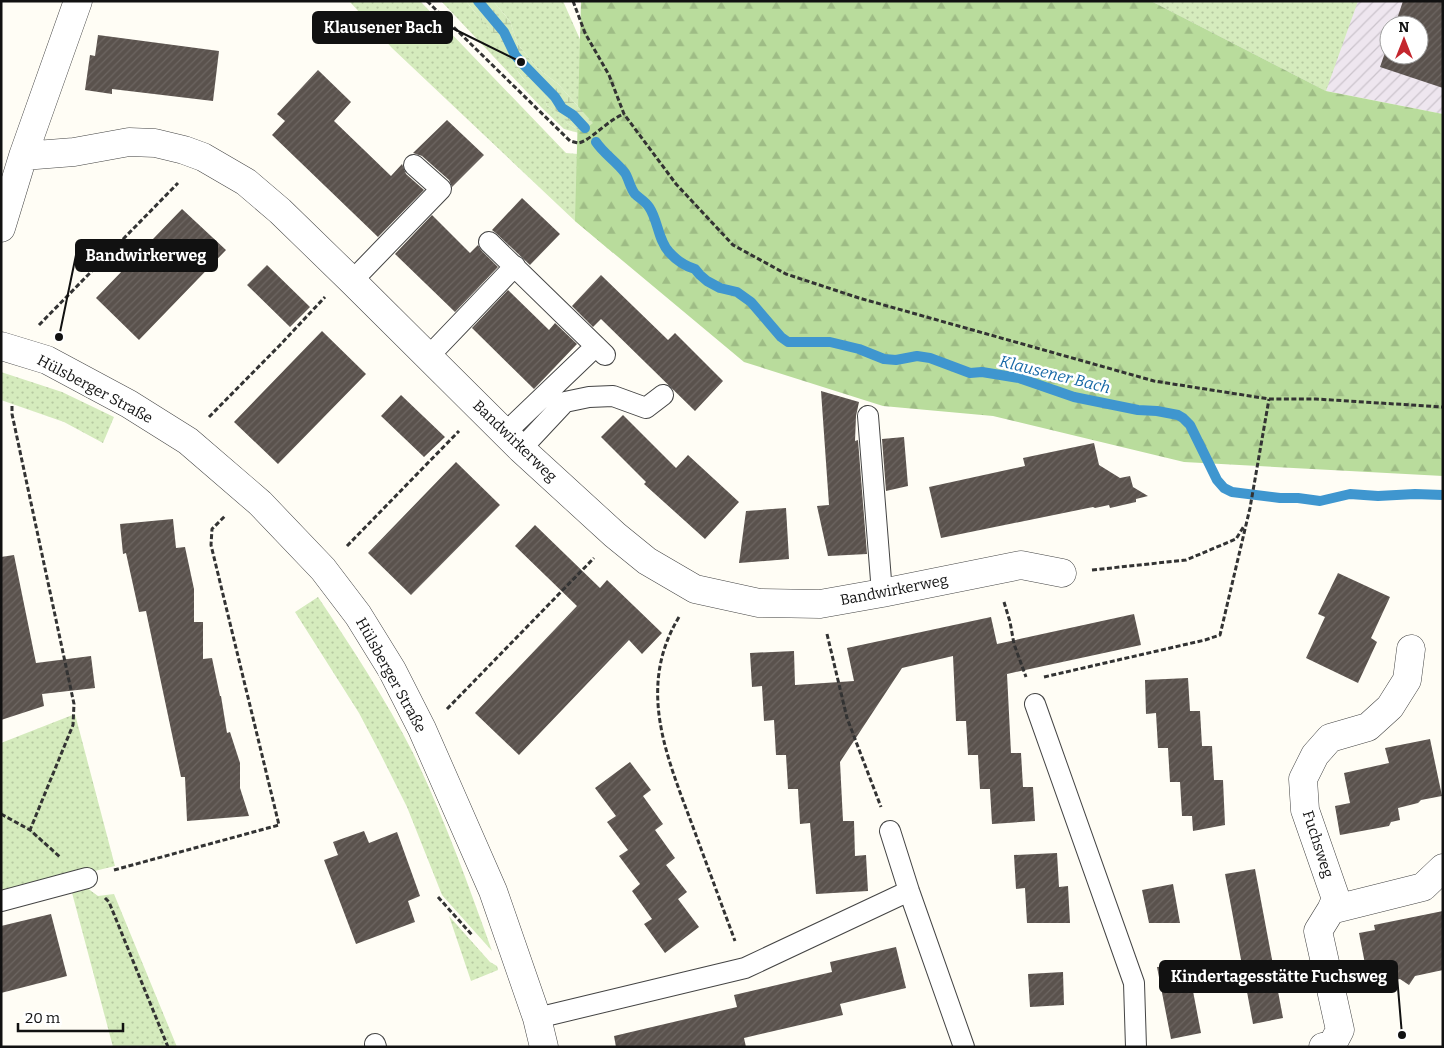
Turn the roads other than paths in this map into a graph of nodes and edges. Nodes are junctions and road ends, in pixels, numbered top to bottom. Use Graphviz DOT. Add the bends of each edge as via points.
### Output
graph roads {
  1 [pos="78,1"];
  2 [pos="23,156"];
  3 [pos="414,166"];
  4 [pos="1,228"];
  5 [pos="489,242"];
  6 [pos="515,266"];
  7 [pos="352,281"];
  8 [pos="1,346"];
  9 [pos="428,357"];
  10 [pos="663,395"];
  11 [pos="868,416"];
  12 [pos="513,441"];
  13 [pos="1062,574"];
  14 [pos="882,593"];
  15 [pos="1411,649"];
  16 [pos="1035,704"];
  17 [pos="890,831"];
  18 [pos="1443,868"];
  19 [pos="87,878"];
  20 [pos="909,891"];
  21 [pos="1,901"];
  22 [pos="1331,910"];
  23 [pos="537,1018"];
  24 [pos="544,1047"];
  25 [pos="964,1047"];
  26 [pos="1136,1047"];
  27 [pos="1323,1047"];
  1 -- 2 [label="street"];
  2 -- 4 [label="street"];
  2 -- 7 [label="street, Bandwirkerweg" via="74,152 129,142 155,143 203,157 246,182"];
  3 -- 7 [label="lane" via="441,189"];
  5 -- 6 [label="lane"];
  6 -- 9 [label="lane"];
  6 -- 12 [label="lane" via="601,350"];
  7 -- 9 [label="street, Bandwirkerweg"];
  8 -- 23 [label="street, Hülsberger Straße" via="47,360 130,404 188,441 260,503 323,569 358,615 392,670 422,729 493,891"];
  9 -- 12 [label="street, Bandwirkerweg"];
  10 -- 12 [label="lane" via="646,408 613,396 589,396 565,402"];
  11 -- 14 [label="lane"];
  12 -- 14 [label="street, Bandwirkerweg" via="614,535 647,561 695,589 758,603 820,604"];
  13 -- 14 [label="street, Bandwirkerweg" via="1021,565"];
  15 -- 22 [label="street, Fuchsweg" via="1407,680 1390,707 1368,727 1330,738 1314,754 1303,779 1305,810 1336,899"];
  16 -- 26 [label="lane" via="1134,983"];
  17 -- 20 [label="lane"];
  18 -- 22 [label="street" via="1423,887"];
  19 -- 21 [label="lane"];
  20 -- 23 [label="lane" via="745,968"];
  20 -- 25 [label="lane"];
  22 -- 27 [label="street, Fuchsweg" via="1318,931 1340,1030 1332,1045"];
  23 -- 24 [label="street, Hülsberger Straße"];
}
